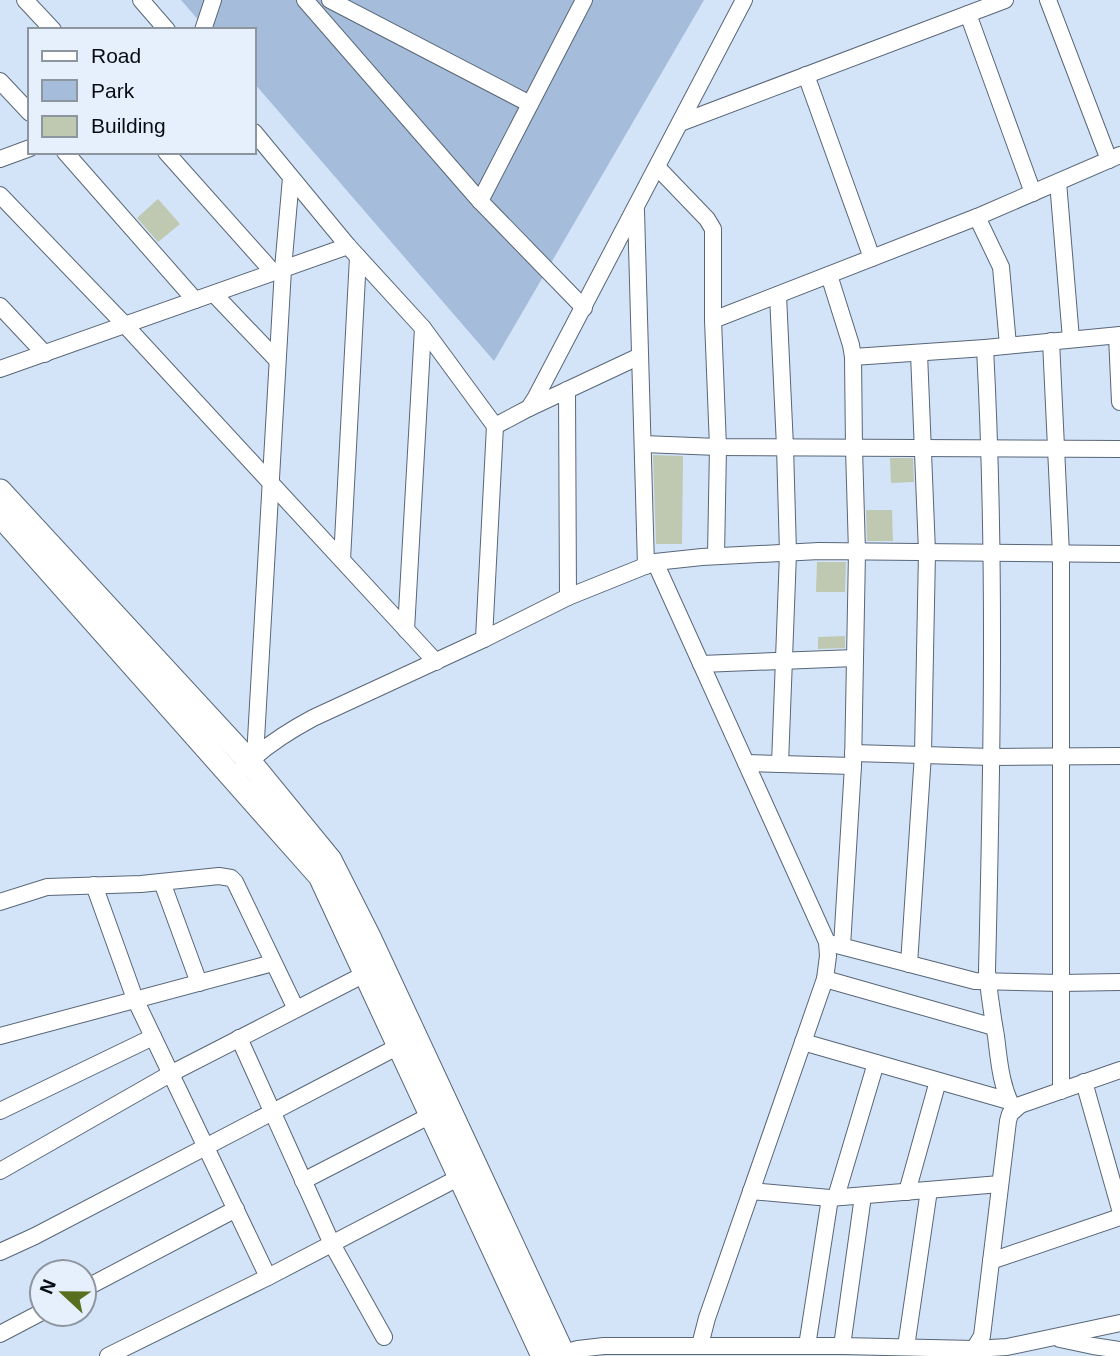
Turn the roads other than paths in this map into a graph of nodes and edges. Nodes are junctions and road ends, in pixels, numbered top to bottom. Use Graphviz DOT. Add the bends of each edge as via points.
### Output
graph roads {
  1 [pos="24,0"];
  2 [pos="141,0"];
  3 [pos="213,0"];
  4 [pos="305,0"];
  5 [pos="330,0"];
  6 [pos="584,0"];
  7 [pos="744,0"];
  8 [pos="1005,0"];
  9 [pos="1048,0"];
  10 [pos="968,14"];
  11 [pos="51,28"];
  12 [pos="165,28"];
  13 [pos="204,28"];
  14 [pos="806,75"];
  15 [pos="0,81"];
  16 [pos="530,104"];
  17 [pos="28,111"];
  18 [pos="680,123"];
  19 [pos="256,134"];
  20 [pos="28,149"];
  21 [pos="67,154"];
  22 [pos="168,154"];
  23 [pos="1115,157"];
  24 [pos="0,159"];
  25 [pos="657,167"];
  26 [pos="291,178"];
  27 [pos="1058,182"];
  28 [pos="1034,193"];
  29 [pos="0,194"];
  30 [pos="480,201"];
  31 [pos="636,207"];
  32 [pos="977,217"];
  33 [pos="353,251"];
  34 [pos="872,258"];
  35 [pos="278,271"];
  36 [pos="829,275"];
  37 [pos="214,293"];
  38 [pos="778,295"];
  39 [pos="195,300"];
  40 [pos="0,306"];
  41 [pos="584,308"];
  42 [pos="713,320"];
  43 [pos="125,325"];
  44 [pos="423,328"];
  45 [pos="1118,335"];
  46 [pos="1071,339"];
  47 [pos="1051,341"];
  48 [pos="1008,345"];
  49 [pos="985,348"];
  50 [pos="919,353"];
  51 [pos="45,354"];
  52 [pos="640,356"];
  53 [pos="853,357"];
  54 [pos="277,360"];
  55 [pos="0,369"];
  56 [pos="567,390"];
  57 [pos="1120,402"];
  58 [pos="529,408"];
  59 [pos="495,426"];
  60 [pos="643,444"];
  61 [pos="718,447"];
  62 [pos="785,447"];
  63 [pos="854,447"];
  64 [pos="924,448"];
  65 [pos="990,448"];
  66 [pos="1057,449"];
  67 [pos="1120,449"];
  68 [pos="270,482"];
  69 [pos="0,491"];
  70 [pos="0,515"];
  71 [pos="857,552"];
  72 [pos="927,552"];
  73 [pos="788,553"];
  74 [pos="992,553"];
  75 [pos="1061,554"];
  76 [pos="1120,554"];
  77 [pos="716,556"];
  78 [pos="342,560"];
  79 [pos="650,564"];
  80 [pos="568,597"];
  81 [pos="406,629"];
  82 [pos="484,639"];
  83 [pos="855,658"];
  84 [pos="784,660"];
  85 [pos="436,662"];
  86 [pos="701,664"];
  87 [pos="923,754"];
  88 [pos="1062,756"];
  89 [pos="1120,756"];
  90 [pos="992,757"];
  91 [pos="853,759"];
  92 [pos="746,763"];
  93 [pos="779,764"];
  94 [pos="246,765"];
  95 [pos="162,882"];
  96 [pos="94,885"];
  97 [pos="0,902"];
  98 [pos="834,944"];
  99 [pos="273,963"];
  100 [pos="909,964"];
  101 [pos="365,974"];
  102 [pos="825,979"];
  103 [pos="988,982"];
  104 [pos="1120,982"];
  105 [pos="1062,983"];
  106 [pos="200,984"];
  107 [pos="135,999"];
  108 [pos="296,1009"];
  109 [pos="994,1027"];
  110 [pos="0,1036"];
  111 [pos="153,1037"];
  112 [pos="239,1038"];
  113 [pos="803,1042"];
  114 [pos="399,1046"];
  115 [pos="876,1063"];
  116 [pos="1120,1070"];
  117 [pos="170,1074"];
  118 [pos="938,1081"];
  119 [pos="1084,1082"];
  120 [pos="1061,1091"];
  121 [pos="1011,1105"];
  122 [pos="0,1111"];
  123 [pos="272,1112"];
  124 [pos="431,1115"];
  125 [pos="206,1147"];
  126 [pos="0,1171"];
  127 [pos="460,1177"];
  128 [pos="303,1181"];
  129 [pos="1000,1184"];
  130 [pos="929,1190"];
  131 [pos="751,1191"];
  132 [pos="907,1192"];
  133 [pos="863,1196"];
  134 [pos="833,1197"];
  135 [pos="236,1209"];
  136 [pos="1120,1209"];
  137 [pos="1120,1217"];
  138 [pos="331,1244"];
  139 [pos="0,1252"];
  140 [pos="991,1261"];
  141 [pos="268,1277"];
  142 [pos="98,1282"];
  143 [pos="28,1319"];
  144 [pos="1120,1323"];
  145 [pos="0,1334"];
  146 [pos="384,1337"];
  147 [pos="1054,1337"];
  148 [pos="700,1345"];
  149 [pos="807,1346"];
  150 [pos="906,1347"];
  151 [pos="974,1349"];
  152 [pos="835,1350"];
  153 [pos="1120,1350"];
  154 [pos="924,1352"];
  155 [pos="117,1354"];
  156 [pos="556,1355"];
  1 -- 11 [label="street"];
  2 -- 12 [label="street"];
  3 -- 13 [label="street"];
  4 -- 30 [label="street"];
  5 -- 16 [label="street"];
  6 -- 16 [label="street"];
  7 -- 18 [label="street"];
  8 -- 10 [label="street"];
  9 -- 23 [label="street"];
  10 -- 14 [label="street"];
  10 -- 28 [label="street"];
  14 -- 18 [label="street"];
  14 -- 34 [label="street"];
  15 -- 17 [label="street"];
  16 -- 30 [label="street"];
  18 -- 25 [label="street"];
  19 -- 26 [label="street"];
  20 -- 24 [label="street"];
  21 -- 39 [label="street"];
  22 -- 35 [label="street"];
  23 -- 27 [label="street"];
  25 -- 31 [label="street"];
  25 -- 42 [label="street" via="713,229"];
  26 -- 33 [label="street"];
  26 -- 35 [label="street"];
  27 -- 28 [label="street"];
  27 -- 46 [label="street"];
  28 -- 32 [label="street"];
  29 -- 43 [label="street"];
  30 -- 41 [label="street"];
  31 -- 41 [label="street"];
  31 -- 52 [label="street"];
  32 -- 34 [label="street"];
  32 -- 48 [label="street" via="1001,267"];
  33 -- 35 [label="street"];
  33 -- 44 [label="street"];
  33 -- 78 [label="street"];
  34 -- 36 [label="street"];
  35 -- 37 [label="street"];
  35 -- 54 [label="street"];
  36 -- 38 [label="street"];
  36 -- 53 [label="street"];
  37 -- 39 [label="street"];
  37 -- 54 [label="street"];
  38 -- 42 [label="street"];
  38 -- 62 [label="street"];
  39 -- 43 [label="street"];
  40 -- 51 [label="street"];
  41 -- 58 [label="street"];
  42 -- 61 [label="street"];
  43 -- 51 [label="street"];
  43 -- 68 [label="street"];
  44 -- 59 [label="street"];
  44 -- 81 [label="street"];
  45 -- 46 [label="street"];
  45 -- 57 [label="street"];
  46 -- 47 [label="street"];
  47 -- 48 [label="street"];
  47 -- 66 [label="street"];
  48 -- 49 [label="street"];
  49 -- 50 [label="street"];
  49 -- 65 [label="street"];
  50 -- 53 [label="street"];
  50 -- 64 [label="street"];
  51 -- 55 [label="street"];
  52 -- 56 [label="street"];
  52 -- 60 [label="street"];
  53 -- 63 [label="street"];
  54 -- 68 [label="street"];
  56 -- 58 [label="street"];
  56 -- 80 [label="street"];
  58 -- 59 [label="street"];
  59 -- 82 [label="street"];
  60 -- 61 [label="street"];
  60 -- 79 [label="street"];
  61 -- 62 [label="street"];
  61 -- 77 [label="street"];
  62 -- 63 [label="street"];
  62 -- 73 [label="street"];
  63 -- 64 [label="street"];
  63 -- 71 [label="street"];
  64 -- 65 [label="street"];
  64 -- 72 [label="street"];
  65 -- 66 [label="street"];
  65 -- 74 [label="street"];
  66 -- 67 [label="street"];
  66 -- 75 [label="street"];
  68 -- 78 [label="street"];
  68 -- 94 [label="street"];
  69 -- 94 [label="street"];
  70 -- 94 [label="street"];
  71 -- 72 [label="street"];
  71 -- 73 [label="street"];
  71 -- 83 [label="street"];
  72 -- 74 [label="street"];
  72 -- 87 [label="street"];
  73 -- 77 [label="street"];
  73 -- 84 [label="street"];
  74 -- 75 [label="street"];
  74 -- 90 [label="street"];
  75 -- 76 [label="street"];
  75 -- 88 [label="street"];
  77 -- 79 [label="street"];
  78 -- 81 [label="street"];
  79 -- 80 [label="street"];
  79 -- 86 [label="street"];
  80 -- 82 [label="street"];
  81 -- 85 [label="street"];
  82 -- 85 [label="street"];
  83 -- 84 [label="street"];
  83 -- 91 [label="street"];
  84 -- 86 [label="street"];
  84 -- 93 [label="street"];
  85 -- 94 [label="street" via="313,718"];
  86 -- 92 [label="street"];
  87 -- 90 [label="street"];
  87 -- 91 [label="street"];
  87 -- 100 [label="street"];
  88 -- 89 [label="street"];
  88 -- 90 [label="street"];
  88 -- 105 [label="street"];
  90 -- 103 [label="street"];
  91 -- 93 [label="street"];
  91 -- 98 [label="street"];
  92 -- 93 [label="street"];
  92 -- 98 [label="street"];
  94 -- 101 [label="street" via="320,876"];
  94 -- 156 [label="street" via="330,860 370,939"];
  95 -- 96 [label="street"];
  95 -- 99 [label="street" via="230,878"];
  95 -- 106 [label="street"];
  96 -- 97 [label="street" via="47,887"];
  96 -- 107 [label="street"];
  98 -- 100 [label="street"];
  98 -- 102 [label="street"];
  99 -- 106 [label="street"];
  99 -- 108 [label="street"];
  100 -- 103 [label="street"];
  101 -- 108 [label="street"];
  101 -- 114 [label="street"];
  102 -- 109 [label="street"];
  102 -- 113 [label="street"];
  103 -- 105 [label="street"];
  103 -- 109 [label="street"];
  104 -- 105 [label="street"];
  105 -- 120 [label="street"];
  106 -- 107 [label="street"];
  107 -- 110 [label="street"];
  107 -- 111 [label="street"];
  108 -- 112 [label="street"];
  109 -- 121 [label="street"];
  111 -- 117 [label="street"];
  111 -- 122 [label="street"];
  112 -- 117 [label="street"];
  112 -- 123 [label="street"];
  113 -- 115 [label="street"];
  113 -- 131 [label="street"];
  114 -- 123 [label="street"];
  114 -- 124 [label="street"];
  115 -- 118 [label="street"];
  115 -- 134 [label="street"];
  116 -- 119 [label="street"];
  117 -- 125 [label="street"];
  117 -- 126 [label="street"];
  118 -- 121 [label="street"];
  118 -- 132 [label="street"];
  119 -- 120 [label="street"];
  119 -- 136 [label="street"];
  120 -- 121 [label="street"];
  121 -- 129 [label="street"];
  123 -- 125 [label="street"];
  123 -- 128 [label="street"];
  124 -- 127 [label="street"];
  124 -- 128 [label="street"];
  125 -- 135 [label="street"];
  125 -- 139 [label="street"];
  127 -- 138 [label="street"];
  127 -- 156 [label="street"];
  128 -- 138 [label="street"];
  129 -- 130 [label="street"];
  129 -- 140 [label="street"];
  130 -- 132 [label="street"];
  130 -- 150 [label="street"];
  131 -- 134 [label="street"];
  131 -- 148 [label="street"];
  132 -- 133 [label="street"];
  133 -- 134 [label="street"];
  133 -- 152 [label="street"];
  134 -- 149 [label="street"];
  135 -- 141 [label="street"];
  135 -- 142 [label="street"];
  137 -- 140 [label="street"];
  138 -- 141 [label="street"];
  138 -- 146 [label="street"];
  140 -- 151 [label="street" via="982,1336"];
  141 -- 155 [label="street"];
  143 -- 145 [label="street"];
  144 -- 147 [label="street"];
  147 -- 151 [label="street" via="1007,1348"];
  147 -- 153 [label="street"];
  148 -- 149 [label="street"];
  148 -- 156 [label="street" via="592,1346"];
  149 -- 152 [label="street"];
  150 -- 152 [label="street"];
  150 -- 154 [label="street"];
  151 -- 154 [label="street"];
}
